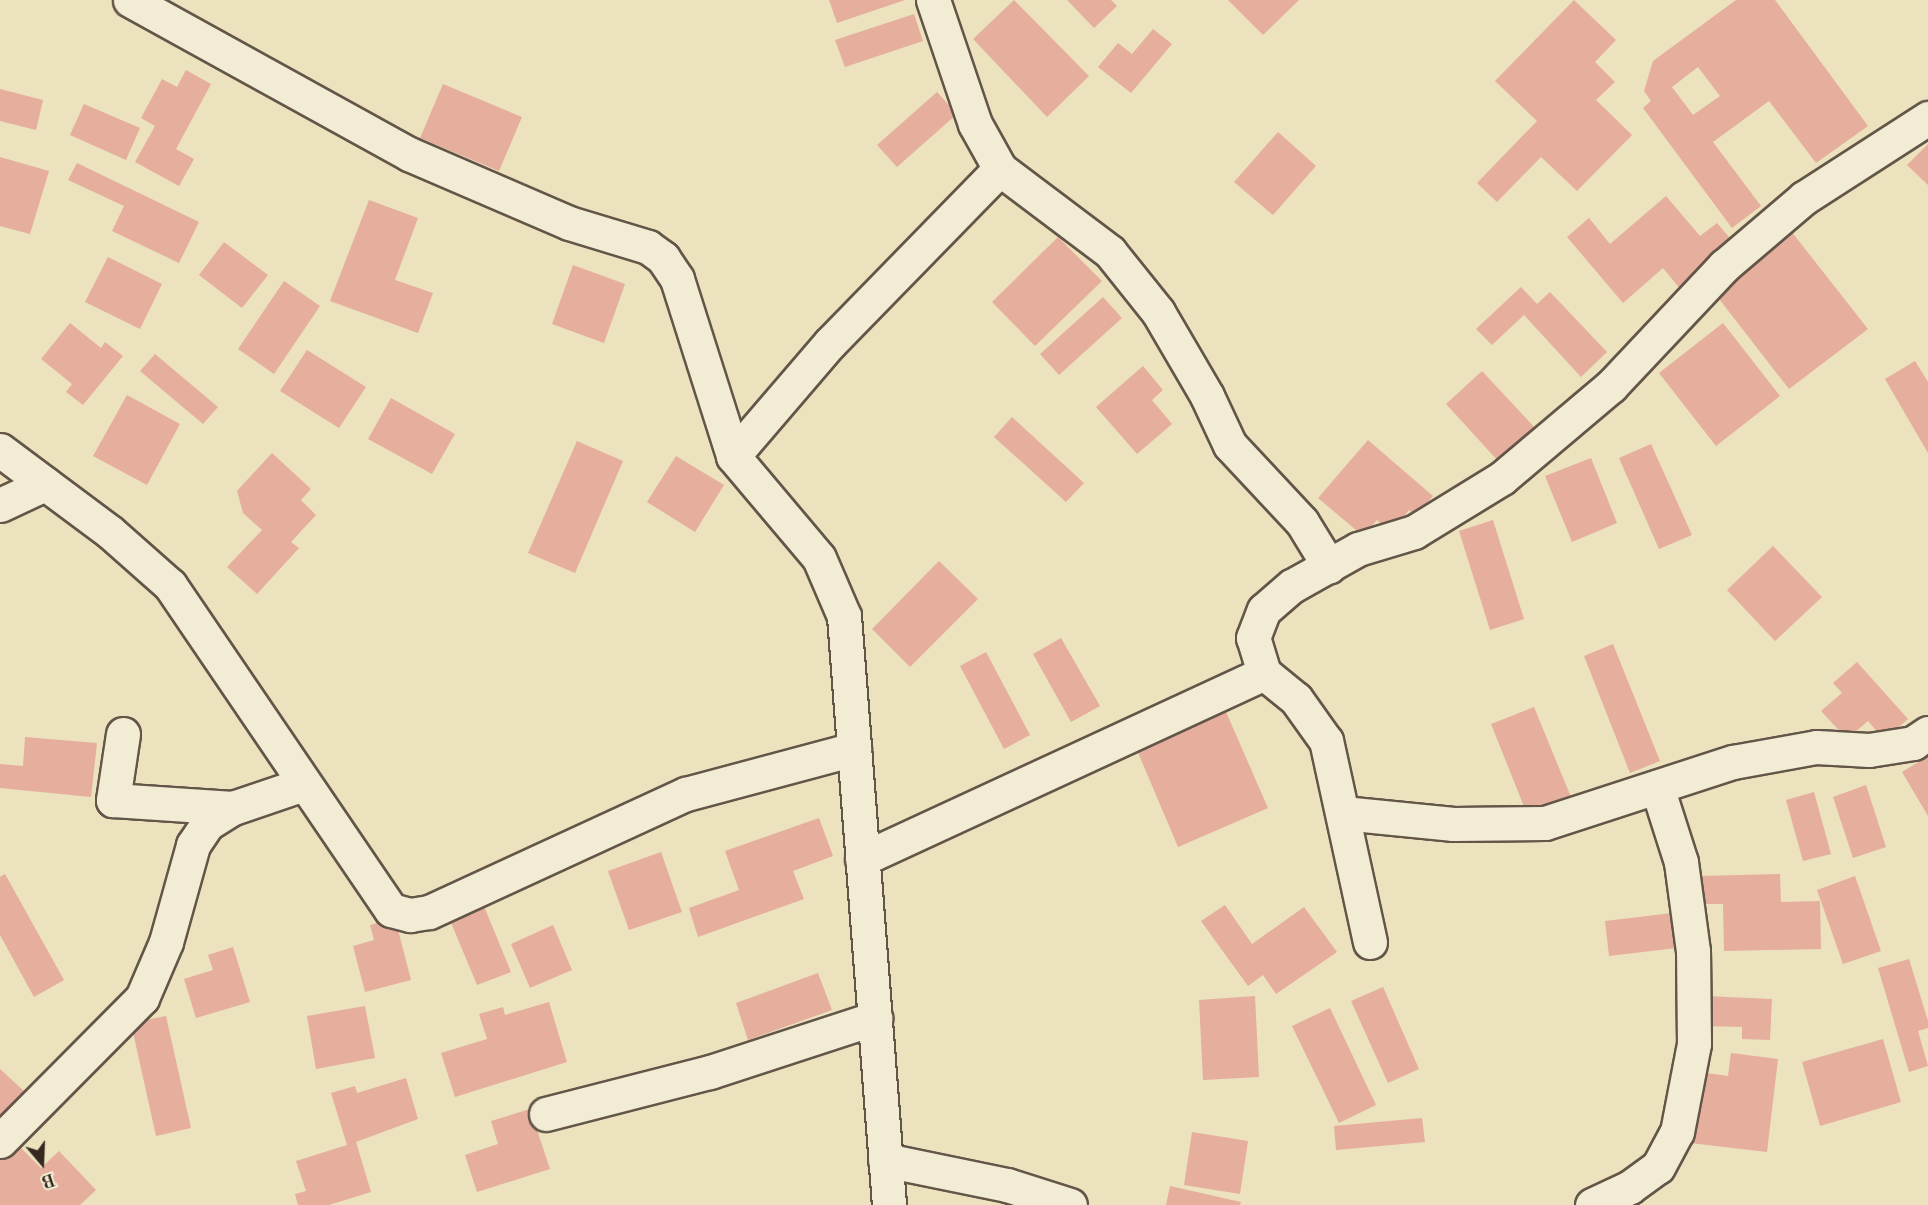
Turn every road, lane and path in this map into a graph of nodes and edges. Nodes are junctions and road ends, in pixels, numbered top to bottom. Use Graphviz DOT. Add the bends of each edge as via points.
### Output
graph roads {
  1 [pos="130,0"];
  2 [pos="933,0"];
  3 [pos="1928,118"];
  4 [pos="1000,169"];
  5 [pos="0,450"];
  6 [pos="733,456"];
  7 [pos="45,484"];
  8 [pos="0,505"];
  9 [pos="1329,566"];
  10 [pos="1264,673"];
  11 [pos="1928,733"];
  12 [pos="123,734"];
  13 [pos="854,749"];
  14 [pos="304,784"];
  15 [pos="1657,787"];
  16 [pos="234,808"];
  17 [pos="1343,813"];
  18 [pos="862,859"];
  19 [pos="1370,942"];
  20 [pos="875,1018"];
  21 [pos="546,1114"];
  22 [pos="0,1140"];
  23 [pos="885,1160"];
  24 [pos="889,1205"];
  25 [pos="1070,1205"];
  26 [pos="1592,1205"];
  1 -- 6 [label="street" via="409,154 568,223 648,248 663,258 677,279"];
  2 -- 4 [label="street" via="975,124"];
  3 -- 9 [label="street" via="1804,198 1724,266 1611,386 1502,478 1414,532 1358,549"];
  4 -- 6 [label="street" via="830,344"];
  4 -- 9 [label="street" via="1110,252 1158,312 1207,396 1230,446 1302,522"];
  5 -- 7 [label="street"];
  6 -- 13 [label="street" via="819,558 844,616"];
  7 -- 8 [label="street"];
  7 -- 14 [label="street" via="110,532 170,585"];
  9 -- 10 [label="street" via="1292,586 1264,610 1252,638"];
  10 -- 17 [label="street" via="1296,699 1326,741"];
  10 -- 18 [label="street"];
  11 -- 15 [label="street" via="1913,743 1869,750 1816,747 1733,762"];
  12 -- 16 [label="street" via="113,800"];
  13 -- 14 [label="street" via="686,794 429,912 410,915 391,910 380,898"];
  13 -- 18 [label="street"];
  14 -- 16 [label="street"];
  15 -- 17 [label="street" via="1545,823 1453,824"];
  15 -- 26 [label="street" via="1681,862 1693,951 1694,1044 1677,1132 1658,1167 1630,1187"];
  16 -- 22 [label="street" via="207,824 193,845 166,942 142,998"];
  17 -- 19 [label="street"];
  18 -- 20 [label="street"];
  20 -- 21 [label="street" via="710,1072"];
  20 -- 23 [label="street"];
  23 -- 24 [label="street"];
  23 -- 25 [label="street" via="1007,1185"];
}
